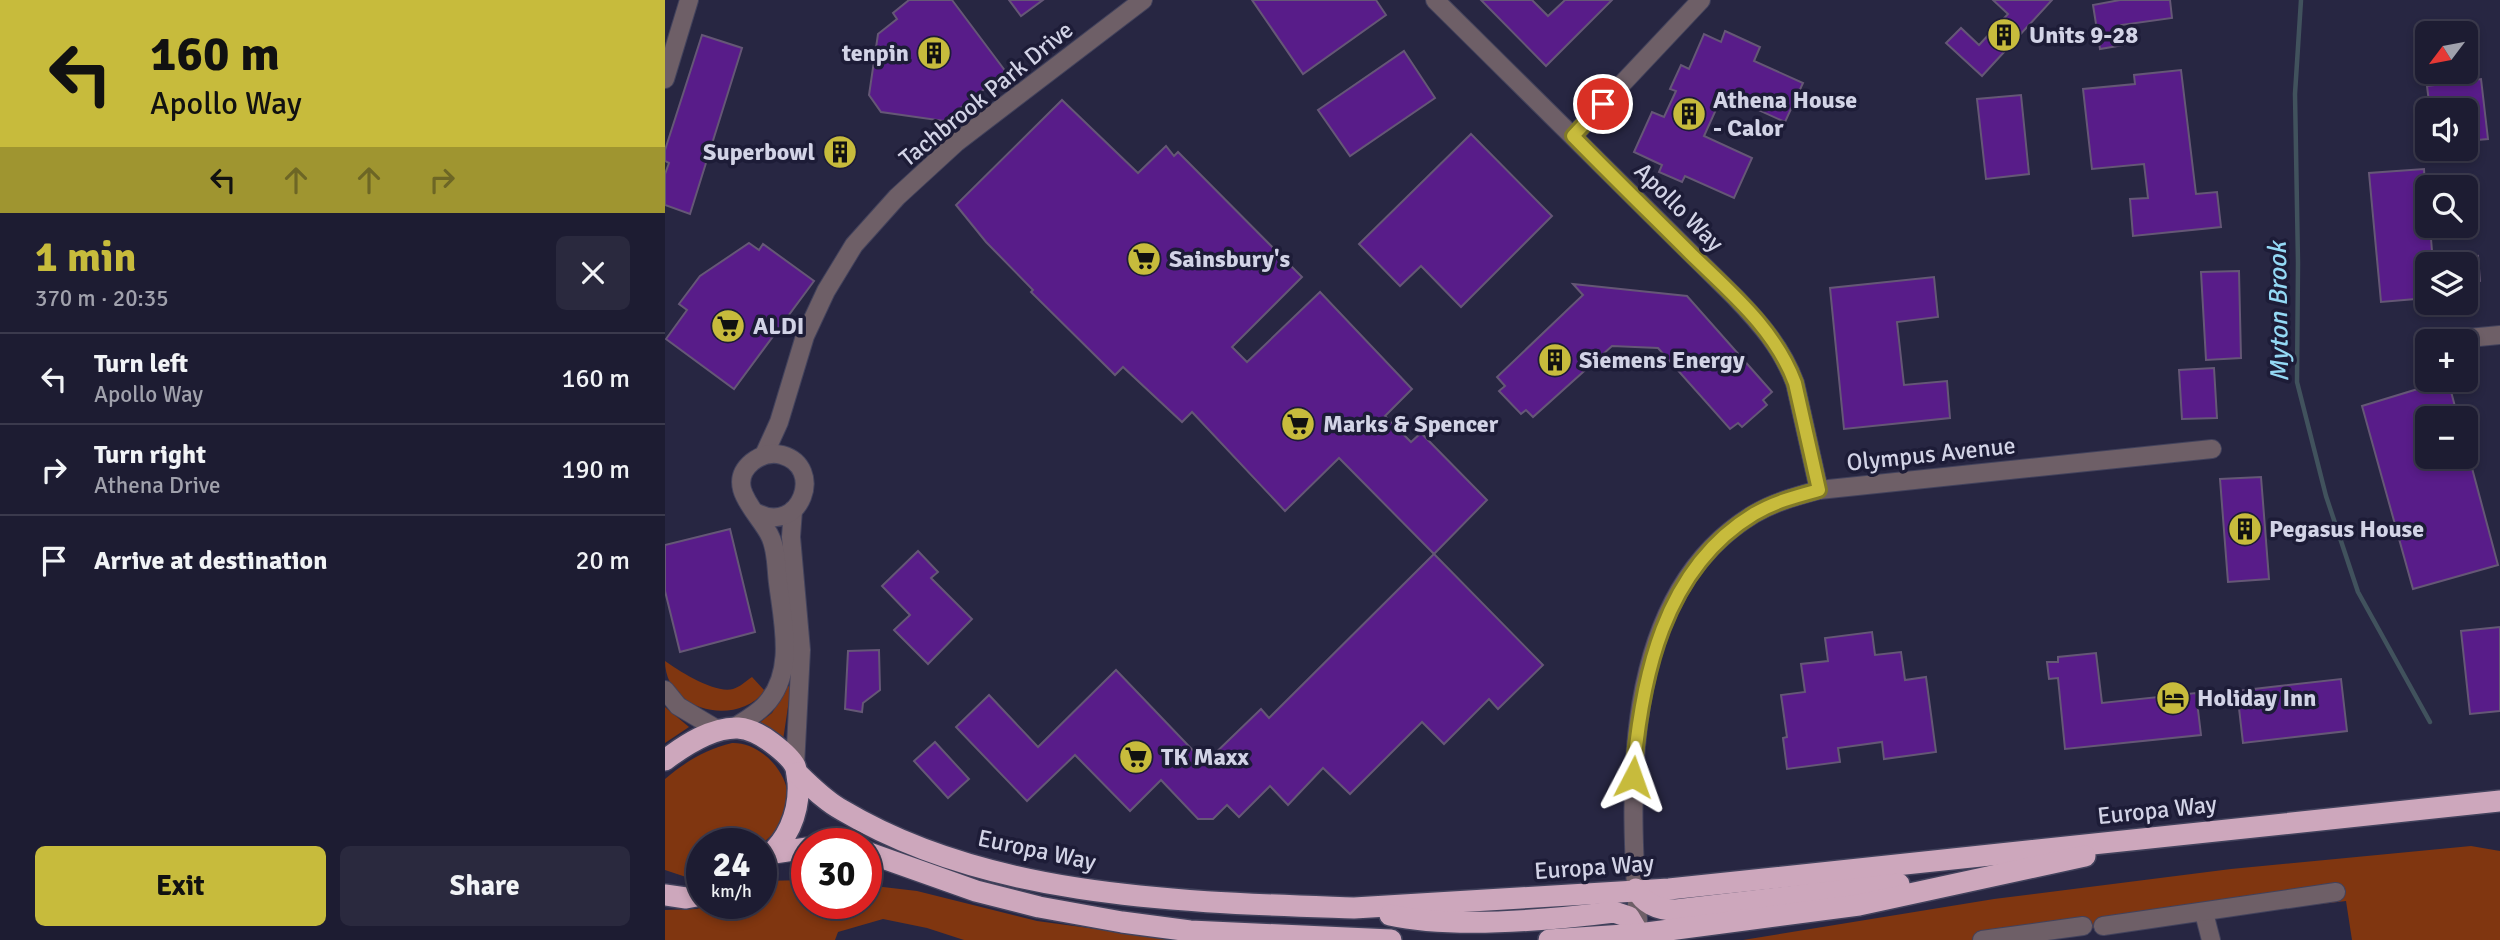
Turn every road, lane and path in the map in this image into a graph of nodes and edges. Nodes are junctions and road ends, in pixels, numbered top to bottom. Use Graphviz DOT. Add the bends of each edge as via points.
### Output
graph roads {
  1 [pos="689,0"];
  2 [pos="1143,0"];
  3 [pos="1435,0"];
  4 [pos="1700,0"];
  5 [pos="665,79"];
  6 [pos="1573,136"];
  7 [pos="2500,335"];
  8 [pos="2478,337"];
  9 [pos="779,422"];
  10 [pos="2212,449"];
  11 [pos="764,455"];
  12 [pos="788,457"];
  13 [pos="1819,490"];
  14 [pos="793,510"];
  15 [pos="757,513"];
  16 [pos="665,690"];
  17 [pos="726,729"];
  18 [pos="665,760"];
  19 [pos="796,770"];
  20 [pos="2500,801"];
  21 [pos="2298,821"];
  22 [pos="777,843"];
  23 [pos="882,858"];
  24 [pos="1975,879"];
  25 [pos="2336,892"];
  26 [pos="665,895"];
  27 [pos="686,898"];
  28 [pos="1637,898"];
  29 [pos="1354,908"];
  30 [pos="2204,913"];
  31 [pos="2083,926"];
  32 [pos="2103,926"];
  33 [pos="1640,937"];
  34 [pos="1391,940"];
  35 [pos="1549,940"];
  36 [pos="1982,940"];
  37 [pos="2211,940"];
  1 -- 5 [label="street"];
  2 -- 9 [label="street, Tachbrook Park Drive" via="950,148 854,245 805,335"];
  3 -- 6 [label="street, Apollo Way"];
  4 -- 6 [label="street"];
  6 -- 13 [label="street, Apollo Way" via="1770,335 1795,383"];
  7 -- 8 [label="street"];
  9 -- 11 [label="street, Tachbrook Park Drive"];
  9 -- 12 [label="street"];
  10 -- 13 [label="street, Olympus Avenue"];
  11 -- 12 [label="street"];
  11 -- 15 [label="street, Tachbrook Park Drive" via="748,465 741,482 746,503"];
  12 -- 14 [label="street" via="804,482 802,498"];
  13 -- 28 [label="street, Olympus Avenue" via="1771,505 1733,529 1694,568 1673,604 1646,685 1635,742 1632,806"];
  14 -- 15 [label="street" via="778,517"];
  14 -- 19 [label="street" via="791,537 801,650"];
  15 -- 17 [label="street, Tachbrook Park Drive" via="774,551 783,670 771,698"];
  16 -- 17 [label="street" via="678,706"];
  17 -- 18 [label="highway" via="698,739"];
  17 -- 19 [label="highway" via="746,729 767,739"];
  19 -- 22 [label="highway" via="796,814"];
  19 -- 29 [label="highway, Europa Way" via="843,811 898,839 1024,880 1214,904"];
  20 -- 21 [label="highway, Europa Way"];
  21 -- 24 [label="highway, Europa Way" via="2144,844"];
  21 -- 28 [label="highway, Europa Way" via="1701,886"];
  23 -- 34 [label="highway" via="976,891 1122,922 1190,931"];
  24 -- 28 [label="highway" via="1677,910"];
  24 -- 33 [label="highway, Europa Way" via="1859,905"];
  25 -- 30 [label="street"];
  26 -- 27 [label="highway"];
  28 -- 29 [label="highway, Europa Way" via="1542,897"];
  28 -- 33 [label="street, Olympus Avenue"];
  29 -- 33 [label="highway" via="1400,918 1463,921 1615,912 1629,917"];
  30 -- 32 [label="street"];
  30 -- 37 [label="street"];
  31 -- 36 [label="street"];
  33 -- 35 [label="highway, Europa Way"];
}
